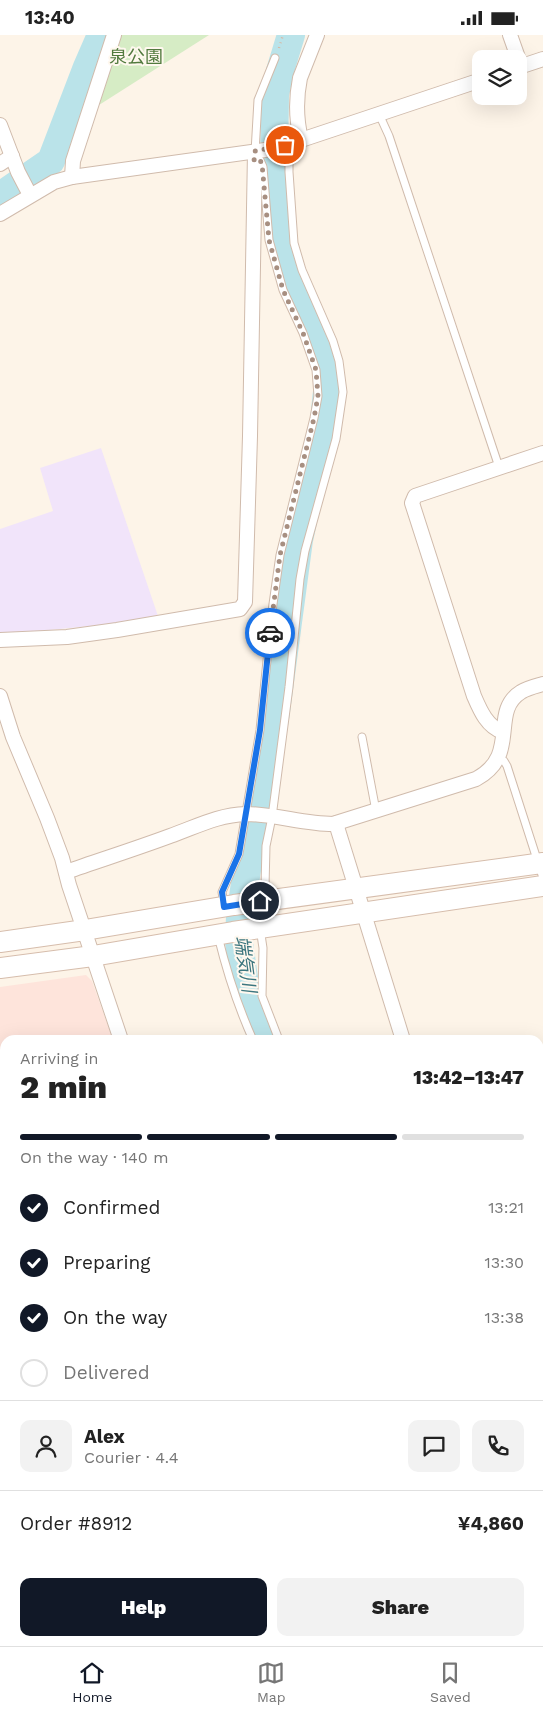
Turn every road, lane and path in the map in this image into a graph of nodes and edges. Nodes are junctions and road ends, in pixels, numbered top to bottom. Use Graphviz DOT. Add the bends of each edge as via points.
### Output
graph roads {
  1 [pos="114,35"];
  2 [pos="283,35"];
  3 [pos="317,35"];
  4 [pos="510,35"];
  5 [pos="515,50"];
  6 [pos="275,58"];
  7 [pos="543,59"];
  8 [pos="527,65"];
  9 [pos="472,83"];
  10 [pos="380,114"];
  11 [pos="0,125"];
  12 [pos="292,143"];
  13 [pos="258,154"];
  14 [pos="6,160"];
  15 [pos="72,177"];
  16 [pos="24,184"];
  17 [pos="0,214"];
  18 [pos="543,453"];
  19 [pos="499,467"];
  20 [pos="0,640"];
  21 [pos="543,684"];
  22 [pos="0,696"];
  23 [pos="503,732"];
  24 [pos="362,737"];
  25 [pos="498,758"];
  26 [pos="376,811"];
  27 [pos="247,814"];
  28 [pos="270,817"];
  29 [pos="337,823"];
  30 [pos="541,868"];
  31 [pos="66,872"];
  32 [pos="543,886"];
  33 [pos="356,888"];
  34 [pos="264,901"];
  35 [pos="229,906"];
  36 [pos="364,913"];
  37 [pos="259,928"];
  38 [pos="85,930"];
  39 [pos="226,934"];
  40 [pos="0,942"];
  41 [pos="93,956"];
  42 [pos="0,968"];
  43 [pos="119,1035"];
  44 [pos="251,1035"];
  45 [pos="277,1035"];
  46 [pos="401,1035"];
  1 -- 15 [label="street" via="73,161"];
  2 -- 6 [label="path"];
  3 -- 12 [label="street" via="298,84"];
  4 -- 5 [label="street"];
  6 -- 13 [label="lane" via="258,99"];
  7 -- 8 [label="street"];
  9 -- 10 [label="street"];
  10 -- 12 [label="street"];
  10 -- 19 [label="lane"];
  11 -- 14 [label="street"];
  12 -- 13 [label="street"];
  12 -- 28 [label="lane" via="289,172 294,243 302,270 333,341 343,392 336,439 300,579 289,687"];
  13 -- 15 [label="street"];
  13 -- 20 [label="street" via="243,607 67,637"];
  13 -- 27 [label="lane" via="262,164 269,240 283,290 316,370 318,396 280,555"];
  14 -- 16 [label="street"];
  15 -- 16 [label="street"];
  16 -- 17 [label="street"];
  18 -- 19 [label="street"];
  19 -- 23 [label="street" via="415,497 412,503 474,696 487,721"];
  21 -- 23 [label="street" via="515,697 507,710"];
  22 -- 31 [label="street"];
  23 -- 25 [label="street"];
  24 -- 26 [label="lane"];
  25 -- 26 [label="street" via="476,779"];
  25 -- 30 [label="lane" via="507,766"];
  26 -- 29 [label="street"];
  27 -- 28 [label="street"];
  27 -- 31 [label="street" via="205,822"];
  27 -- 35 [label="lane" via="239,854 222,892"];
  28 -- 29 [label="street"];
  28 -- 34 [label="lane"];
  29 -- 33 [label="street"];
  30 -- 33 [label="street"];
  31 -- 38 [label="street"];
  32 -- 36 [label="street"];
  33 -- 34 [label="street"];
  33 -- 36 [label="street"];
  34 -- 35 [label="street"];
  35 -- 38 [label="street"];
  36 -- 37 [label="street"];
  36 -- 46 [label="street"];
  37 -- 39 [label="street"];
  37 -- 45 [label="lane" via="263,948 262,996"];
  38 -- 40 [label="street"];
  38 -- 41 [label="street"];
  39 -- 41 [label="street"];
  39 -- 44 [label="lane" via="225,962"];
  41 -- 42 [label="street"];
  41 -- 43 [label="street"];
}
